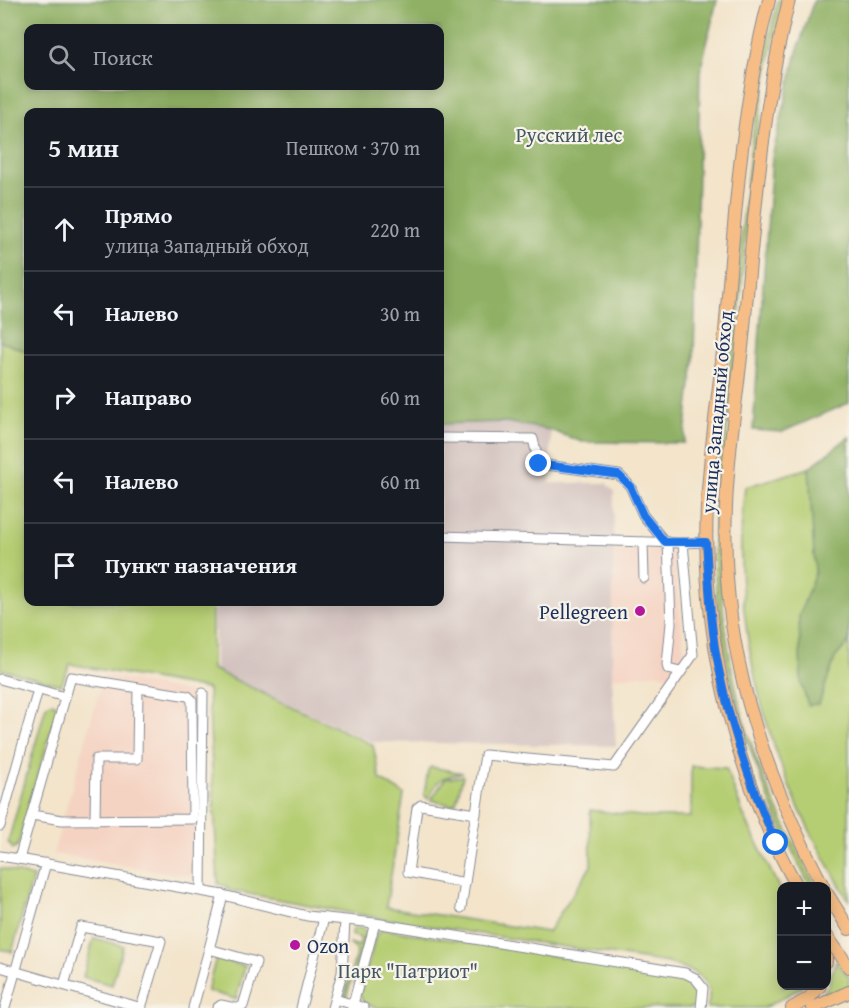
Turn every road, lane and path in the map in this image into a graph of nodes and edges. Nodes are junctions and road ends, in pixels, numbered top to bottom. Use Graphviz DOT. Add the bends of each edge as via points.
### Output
graph roads {
  1 [pos="770,0"];
  2 [pos="789,0"];
  3 [pos="444,438"];
  4 [pos="444,536"];
  5 [pos="643,542"];
  6 [pos="666,542"];
  7 [pos="706,542"];
  8 [pos="683,543"];
  9 [pos="644,578"];
  10 [pos="680,672"];
  11 [pos="0,680"];
  12 [pos="138,689"];
  13 [pos="38,690"];
  14 [pos="203,693"];
  15 [pos="65,698"];
  16 [pos="5,791"];
  17 [pos="476,814"];
  18 [pos="32,815"];
  19 [pos="95,820"];
  20 [pos="0,824"];
  21 [pos="0,856"];
  22 [pos="19,859"];
  23 [pos="46,863"];
  24 [pos="465,882"];
  25 [pos="795,882"];
  26 [pos="822,882"];
  27 [pos="201,890"];
  28 [pos="223,896"];
  29 [pos="831,900"];
  30 [pos="461,908"];
  31 [pos="324,918"];
  32 [pos="345,921"];
  33 [pos="375,923"];
  34 [pos="849,929"];
  35 [pos="827,936"];
  36 [pos="209,949"];
  37 [pos="0,967"];
  38 [pos="849,967"];
  39 [pos="15,971"];
  40 [pos="64,985"];
  41 [pos="816,990"];
  42 [pos="849,992"];
  43 [pos="116,1004"];
  44 [pos="334,1004"];
  45 [pos="352,1006"];
  46 [pos="5,1008"];
  47 [pos="142,1008"];
  48 [pos="193,1008"];
  49 [pos="217,1008"];
  50 [pos="236,1008"];
  51 [pos="301,1008"];
  52 [pos="363,1008"];
  53 [pos="700,1008"];
  54 [pos="792,1008"];
  55 [pos="813,1008"];
  1 -- 7 [label="main road, улица Западный обход" via="757,47 740,159"];
  2 -- 26 [label="main road, улица Западный обход" via="771,80 759,162 725,541 738,666 756,734 782,804"];
  3 -- 6 [label="street" via="532,439 539,464 619,475 630,486 643,515"];
  4 -- 5 [label="street"];
  5 -- 6 [label="street"];
  5 -- 9 [label="street"];
  6 -- 8 [label="street"];
  6 -- 10 [label="street" via="671,623 667,665 668,669"];
  7 -- 8 [label="street"];
  7 -- 25 [label="main road, улица Западный обход" via="719,670 762,813"];
  8 -- 10 [label="street" via="693,654"];
  10 -- 17 [label="street" via="614,767 485,755"];
  11 -- 13 [label="street"];
  12 -- 15 [label="street" via="71,677"];
  12 -- 19 [label="street" via="137,759 96,759"];
  12 -- 19 [label="street" via="188,696 192,700 193,819"];
  13 -- 15 [label="street"];
  13 -- 16 [label="street"];
  14 -- 27 [label="street"];
  15 -- 18 [label="street"];
  16 -- 20 [label="street"];
  17 -- 24 [label="street"];
  17 -- 24 [label="street" via="421,805 417,808 408,872"];
  18 -- 19 [label="street"];
  18 -- 22 [label="street"];
  21 -- 22 [label="street"];
  22 -- 23 [label="street"];
  23 -- 27 [label="street"];
  23 -- 39 [label="street"];
  24 -- 30 [label="street"];
  27 -- 28 [label="street"];
  28 -- 31 [label="street"];
  28 -- 36 [label="street"];
  29 -- 34 [label="main road"];
  31 -- 32 [label="street"];
  31 -- 51 [label="street"];
  32 -- 33 [label="street"];
  32 -- 44 [label="street" via="342,972"];
  33 -- 45 [label="street"];
  33 -- 53 [label="street" via="686,973 703,988"];
  35 -- 38 [label="main road"];
  36 -- 48 [label="street"];
  36 -- 50 [label="street" via="256,962 243,1006"];
  37 -- 39 [label="street"];
  39 -- 40 [label="street"];
  39 -- 46 [label="street"];
  40 -- 43 [label="street"];
  40 -- 47 [label="street" via="81,927 161,941"];
  41 -- 54 [label="main road"];
  42 -- 55 [label="main road"];
  43 -- 47 [label="street"];
  44 -- 45 [label="street"];
  45 -- 52 [label="street"];
  49 -- 50 [label="street"];
}
